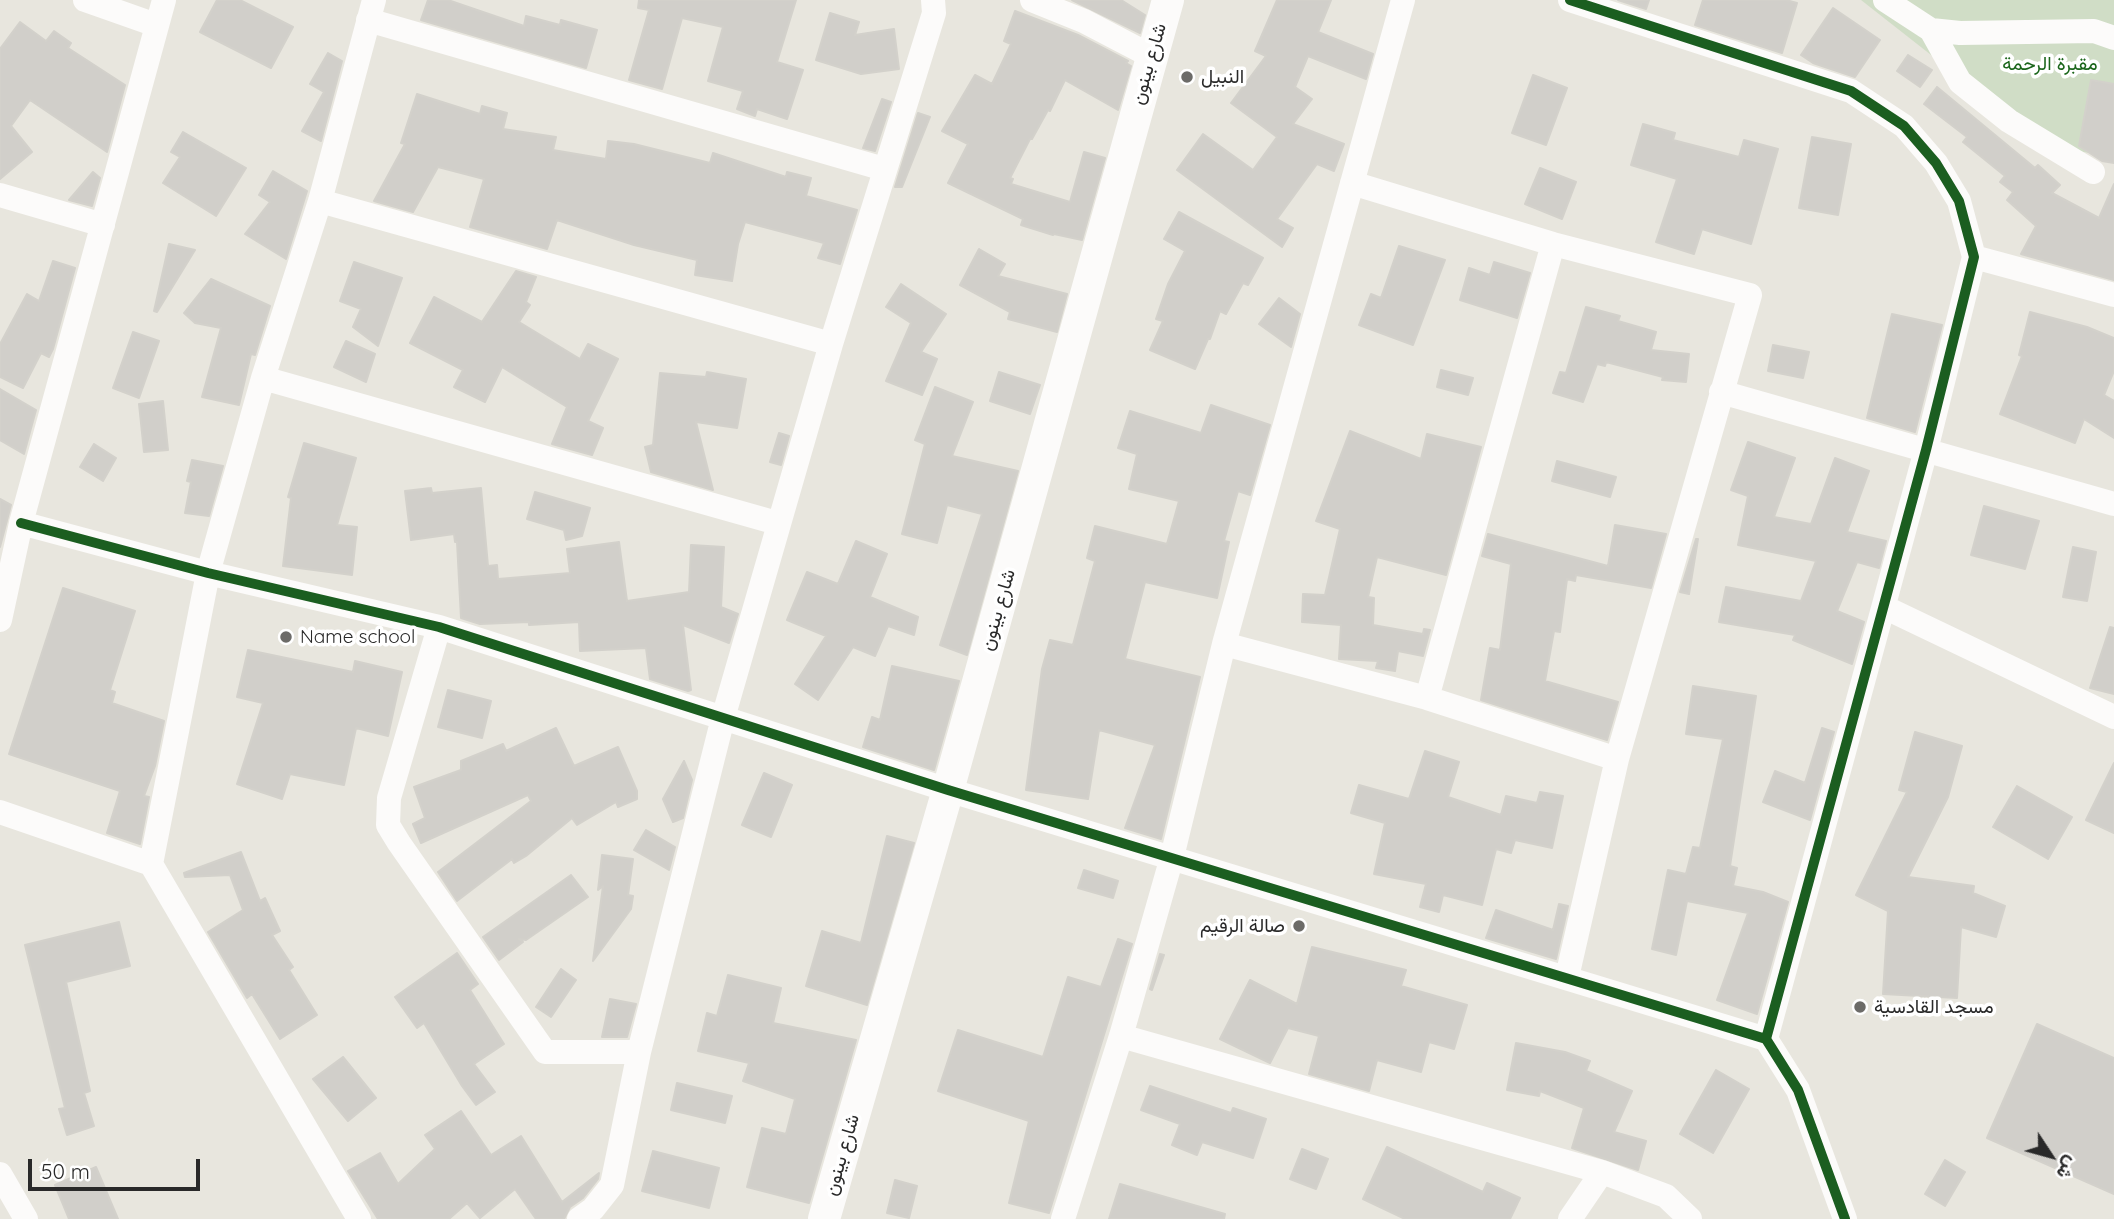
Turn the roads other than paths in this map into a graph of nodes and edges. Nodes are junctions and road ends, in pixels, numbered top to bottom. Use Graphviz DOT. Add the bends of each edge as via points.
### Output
graph roads {
  1 [pos="85,0"];
  2 [pos="164,0"];
  3 [pos="933,0"];
  4 [pos="1032,0"];
  5 [pos="1403,0"];
  6 [pos="1570,0"];
  7 [pos="1885,0"];
  8 [pos="1164,5"];
  9 [pos="371,10"];
  10 [pos="156,25"];
  11 [pos="1931,30"];
  12 [pos="2114,38"];
  13 [pos="1151,56"];
  14 [pos="884,169"];
  15 [pos="2093,172"];
  16 [pos="1352,183"];
  17 [pos="0,195"];
  18 [pos="320,201"];
  19 [pos="103,225"];
  20 [pos="1553,244"];
  21 [pos="1974,257"];
  22 [pos="2114,295"];
  23 [pos="831,344"];
  24 [pos="263,377"];
  25 [pos="1721,391"];
  26 [pos="1926,450"];
  27 [pos="2114,504"];
  28 [pos="21,523"];
  29 [pos="777,523"];
  30 [pos="208,573"];
  31 [pos="1884,607"];
  32 [pos="0,621"];
  33 [pos="439,627"];
  34 [pos="1224,644"];
  35 [pos="1427,698"];
  36 [pos="2114,717"];
  37 [pos="723,718"];
  38 [pos="1617,759"];
  39 [pos="948,790"];
  40 [pos="0,812"];
  41 [pos="1172,857"];
  42 [pos="151,864"];
  43 [pos="1567,977"];
  44 [pos="1121,1036"];
  45 [pos="1766,1039"];
  46 [pos="639,1052"];
  47 [pos="1602,1172"];
  48 [pos="0,1174"];
  49 [pos="26,1219"];
  50 [pos="359,1219"];
  51 [pos="579,1219"];
  52 [pos="824,1219"];
  53 [pos="1063,1219"];
  54 [pos="1570,1219"];
  55 [pos="1690,1219"];
  56 [pos="1845,1219"];
  1 -- 10 [label="street"];
  2 -- 10 [label="street"];
  3 -- 14 [label="street" via="934,13"];
  4 -- 13 [label="street"];
  5 -- 16 [label="street"];
  6 -- 21 [label="street" via="1851,91 1904,126 1936,163 1959,201"];
  7 -- 11 [label="street"];
  8 -- 13 [label="street, شارع بينون"];
  9 -- 14 [label="street"];
  9 -- 18 [label="street"];
  10 -- 19 [label="street"];
  11 -- 12 [label="street" via="2094,31"];
  11 -- 15 [label="street" via="1960,82 2009,121"];
  13 -- 39 [label="street, شارع بينون"];
  14 -- 23 [label="street"];
  16 -- 20 [label="street"];
  16 -- 34 [label="street"];
  17 -- 19 [label="street"];
  18 -- 23 [label="street"];
  18 -- 24 [label="street"];
  19 -- 28 [label="street"];
  20 -- 25 [label="street" via="1750,295"];
  20 -- 35 [label="street"];
  21 -- 22 [label="street"];
  21 -- 26 [label="street"];
  23 -- 29 [label="street"];
  24 -- 29 [label="street"];
  24 -- 30 [label="street"];
  25 -- 26 [label="street"];
  25 -- 38 [label="street"];
  26 -- 27 [label="street"];
  26 -- 31 [label="street"];
  28 -- 30 [label="street"];
  28 -- 32 [label="street"];
  29 -- 37 [label="street"];
  30 -- 33 [label="street"];
  30 -- 42 [label="street"];
  31 -- 36 [label="street"];
  31 -- 45 [label="street"];
  33 -- 37 [label="street"];
  33 -- 46 [label="street" via="389,797 388,825 545,1052"];
  34 -- 35 [label="street"];
  34 -- 41 [label="street"];
  35 -- 38 [label="street"];
  37 -- 39 [label="street"];
  37 -- 46 [label="street"];
  38 -- 43 [label="street"];
  39 -- 41 [label="street"];
  39 -- 52 [label="street, شارع بينون"];
  40 -- 42 [label="street"];
  41 -- 43 [label="street"];
  41 -- 44 [label="street"];
  42 -- 50 [label="street"];
  43 -- 45 [label="street"];
  44 -- 47 [label="street"];
  44 -- 53 [label="street"];
  45 -- 56 [label="street" via="1798,1090"];
  46 -- 51 [label="street" via="612,1185"];
  47 -- 54 [label="street"];
  47 -- 55 [label="street" via="1666,1196"];
  48 -- 49 [label="street"];
}
